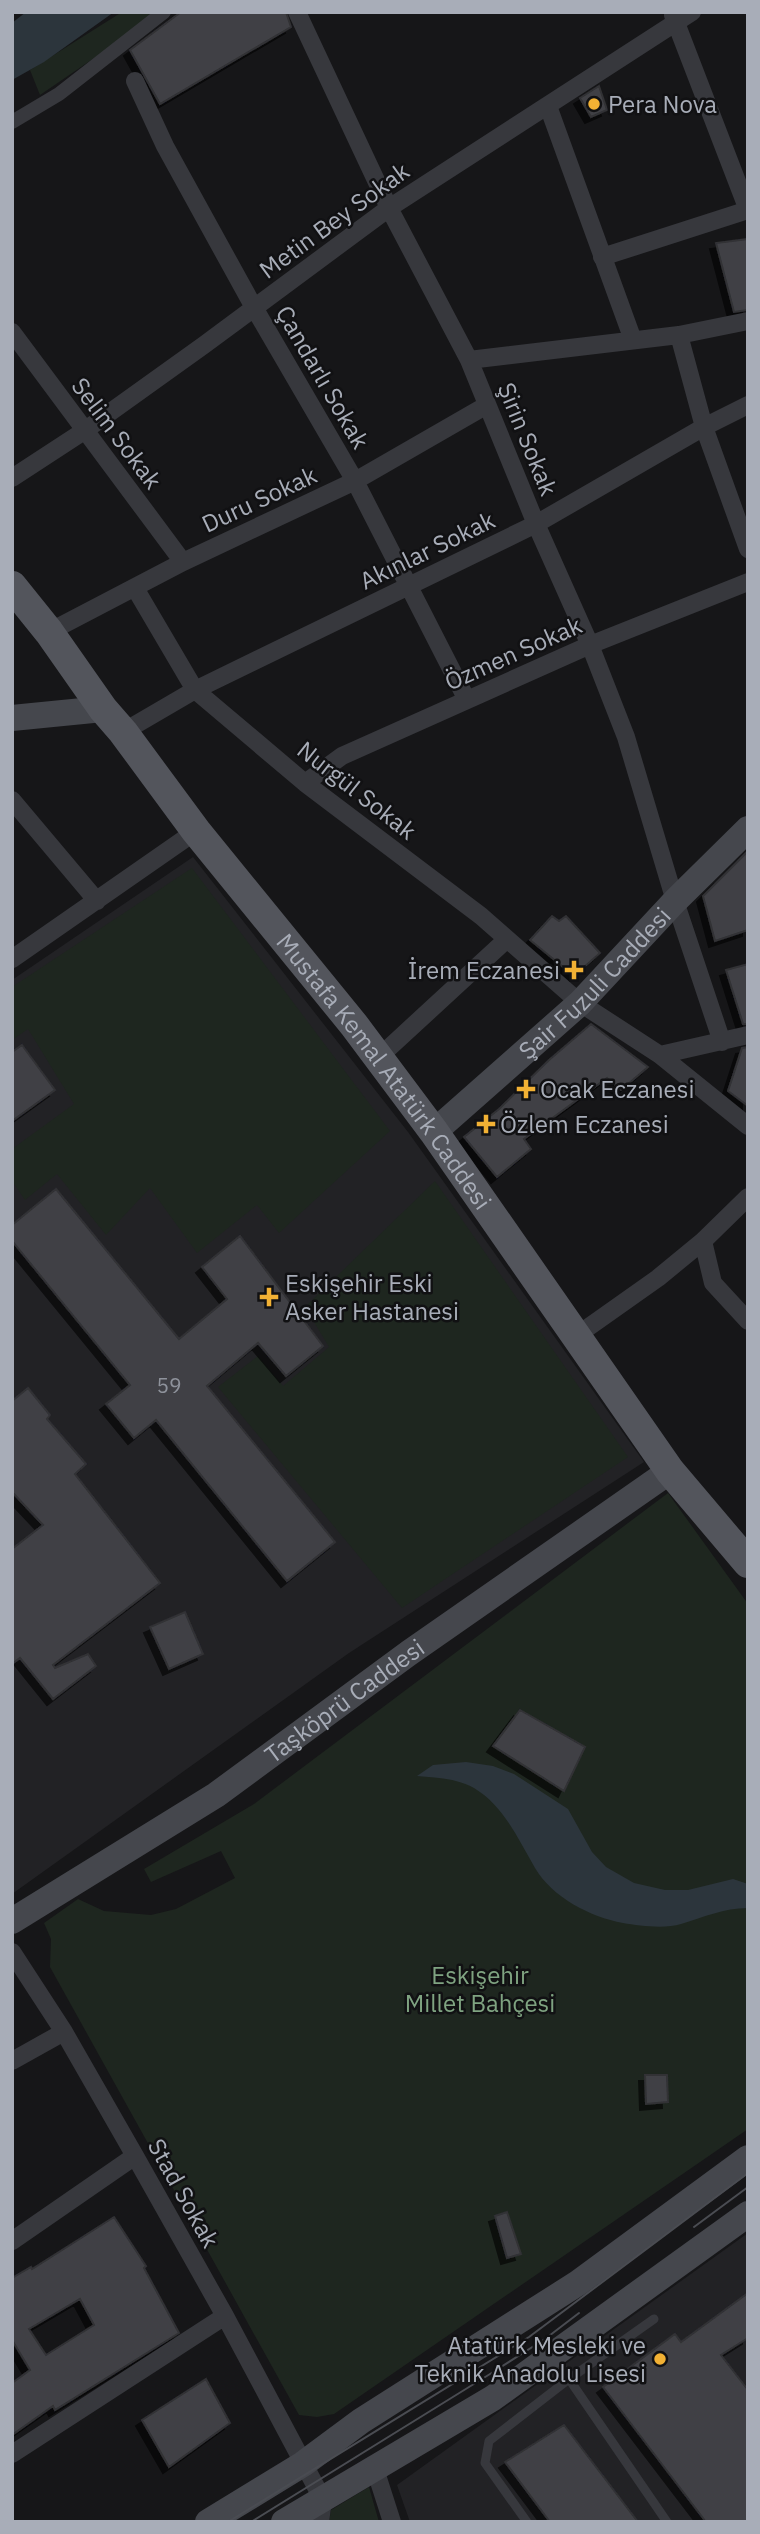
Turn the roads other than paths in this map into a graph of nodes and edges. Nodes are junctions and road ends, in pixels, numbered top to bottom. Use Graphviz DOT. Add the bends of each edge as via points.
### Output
graph roads {
  1 [pos="164,12"];
  2 [pos="296,12"];
  3 [pos="692,12"];
  4 [pos="674,18"];
  5 [pos="135,80"];
  6 [pos="548,106"];
  7 [pos="12,122"];
  8 [pos="389,208"];
  9 [pos="748,210"];
  10 [pos="602,257"];
  11 [pos="254,309"];
  12 [pos="748,321"];
  13 [pos="12,331"];
  14 [pos="679,335"];
  15 [pos="633,340"];
  16 [pos="469,360"];
  17 [pos="487,405"];
  18 [pos="748,405"];
  19 [pos="704,427"];
  20 [pos="84,431"];
  21 [pos="12,478"];
  22 [pos="355,481"];
  23 [pos="537,524"];
  24 [pos="748,549"];
  25 [pos="183,562"];
  26 [pos="748,582"];
  27 [pos="408,585"];
  28 [pos="12,586"];
  29 [pos="135,587"];
  30 [pos="49,632"];
  31 [pos="590,645"];
  32 [pos="195,690"];
  33 [pos="467,700"];
  34 [pos="103,709"];
  35 [pos="12,718"];
  36 [pos="123,732"];
  37 [pos="306,782"];
  38 [pos="12,800"];
  39 [pos="748,829"];
  40 [pos="196,831"];
  41 [pos="97,901"];
  42 [pos="675,901"];
  43 [pos="507,939"];
  44 [pos="12,959"];
  45 [pos="580,1003"];
  46 [pos="748,1035"];
  47 [pos="722,1042"];
  48 [pos="660,1055"];
  49 [pos="378,1058"];
  50 [pos="748,1126"];
  51 [pos="434,1132"];
  52 [pos="748,1196"];
  53 [pos="703,1241"];
  54 [pos="748,1321"];
  55 [pos="576,1336"];
  56 [pos="670,1471"];
  57 [pos="748,1563"];
  58 [pos="12,1921"];
  59 [pos="12,1952"];
  60 [pos="64,2032"];
  61 [pos="12,2061"];
  62 [pos="135,2156"];
  63 [pos="748,2158"];
  64 [pos="748,2214"];
  65 [pos="12,2241"];
  66 [pos="225,2316"];
  67 [pos="654,2319"];
  68 [pos="553,2355"];
  69 [pos="569,2379"];
  70 [pos="12,2454"];
  71 [pos="303,2464"];
  72 [pos="375,2469"];
  73 [pos="321,2511"];
  74 [pos="208,2522"];
  75 [pos="284,2522"];
  76 [pos="392,2522"];
  77 [pos="527,2522"];
  78 [pos="667,2522"];
  1 -- 7 [label="street" via="60,94"];
  2 -- 8 [label="street, Şirin Sokak"];
  3 -- 4 [label="street, Metin Bey Sokak"];
  4 -- 6 [label="street, Metin Bey Sokak"];
  4 -- 9 [label="street"];
  5 -- 11 [label="street, Çandarlı Sokak" via="165,146"];
  6 -- 8 [label="street, Metin Bey Sokak"];
  6 -- 10 [label="street"];
  8 -- 11 [label="street, Metin Bey Sokak"];
  8 -- 16 [label="street, Şirin Sokak"];
  9 -- 10 [label="street"];
  10 -- 15 [label="street"];
  11 -- 20 [label="street, Metin Bey Sokak"];
  11 -- 22 [label="street, Çandarlı Sokak"];
  12 -- 14 [label="street"];
  13 -- 20 [label="street, Selim Sokak"];
  14 -- 15 [label="street"];
  14 -- 19 [label="street"];
  15 -- 16 [label="street"];
  16 -- 17 [label="street, Şirin Sokak"];
  17 -- 22 [label="street, Duru Sokak"];
  17 -- 23 [label="street, Şirin Sokak"];
  18 -- 19 [label="street, Akınlar Sokak"];
  19 -- 23 [label="street, Akınlar Sokak"];
  19 -- 24 [label="street"];
  20 -- 21 [label="street, Metin Bey Sokak"];
  20 -- 25 [label="street, Selim Sokak"];
  22 -- 25 [label="street, Duru Sokak"];
  22 -- 27 [label="street, Çandarlı Sokak"];
  23 -- 27 [label="street, Akınlar Sokak"];
  23 -- 31 [label="street, Şirin Sokak"];
  25 -- 29 [label="street, Duru Sokak"];
  26 -- 31 [label="street, Özmen Sokak"];
  27 -- 32 [label="street, Akınlar Sokak"];
  27 -- 33 [label="street, Çandarlı Sokak"];
  28 -- 30 [label="main road, Mustafa Kemal Atatürk Caddesi"];
  29 -- 30 [label="street, Duru Sokak"];
  29 -- 32 [label="street, Nurgül Sokak"];
  30 -- 34 [label="main road, Mustafa Kemal Atatürk Caddesi"];
  31 -- 33 [label="street, Özmen Sokak"];
  31 -- 42 [label="street, Şirin Sokak" via="626,737"];
  32 -- 36 [label="street, Akınlar Sokak"];
  32 -- 37 [label="street, Nurgül Sokak"];
  33 -- 37 [label="street, Özmen Sokak" via="342,756"];
  34 -- 35 [label="main road"];
  34 -- 36 [label="main road, Mustafa Kemal Atatürk Caddesi"];
  36 -- 40 [label="main road, Mustafa Kemal Atatürk Caddesi"];
  37 -- 43 [label="street, Nurgül Sokak"];
  38 -- 41 [label="street"];
  39 -- 42 [label="main road, Şair Fuzuli Caddesi"];
  40 -- 41 [label="street"];
  40 -- 49 [label="main road, Mustafa Kemal Atatürk Caddesi"];
  41 -- 44 [label="street"];
  42 -- 45 [label="main road, Şair Fuzuli Caddesi"];
  42 -- 47 [label="street, Şirin Sokak"];
  43 -- 45 [label="street, Nurgül Sokak"];
  43 -- 49 [label="street"];
  45 -- 48 [label="street, Nurgül Sokak"];
  45 -- 51 [label="main road, Şair Fuzuli Caddesi"];
  46 -- 47 [label="street"];
  47 -- 48 [label="street"];
  48 -- 50 [label="street, Nurgül Sokak"];
  49 -- 51 [label="main road, Mustafa Kemal Atatürk Caddesi"];
  51 -- 55 [label="main road, Mustafa Kemal Atatürk Caddesi"];
  52 -- 53 [label="street"];
  53 -- 54 [label="street" via="713,1283"];
  53 -- 55 [label="street"];
  55 -- 56 [label="main road, Mustafa Kemal Atatürk Caddesi"];
  56 -- 57 [label="main road, Mustafa Kemal Atatürk Caddesi"];
  56 -- 58 [label="main road, Taşköprü Caddesi" via="409,1653 216,1796"];
  59 -- 60 [label="street, Stad Sokak"];
  60 -- 61 [label="street"];
  60 -- 62 [label="street, Stad Sokak"];
  62 -- 65 [label="street"];
  62 -- 66 [label="street, Stad Sokak"];
  63 -- 71 [label="main road" via="578,2283 361,2421"];
  64 -- 68 [label="main road"];
  66 -- 70 [label="street"];
  66 -- 71 [label="street, Stad Sokak"];
  67 -- 69 [label="lane"];
  68 -- 69 [label="lane"];
  68 -- 72 [label="main road" via="493,2398"];
  69 -- 77 [label="lane" via="489,2441 485,2463"];
  69 -- 78 [label="lane"];
  71 -- 73 [label="street, Stad Sokak"];
  71 -- 74 [label="main road"];
  72 -- 73 [label="main road"];
  72 -- 76 [label="street"];
  73 -- 75 [label="main road"];
}
